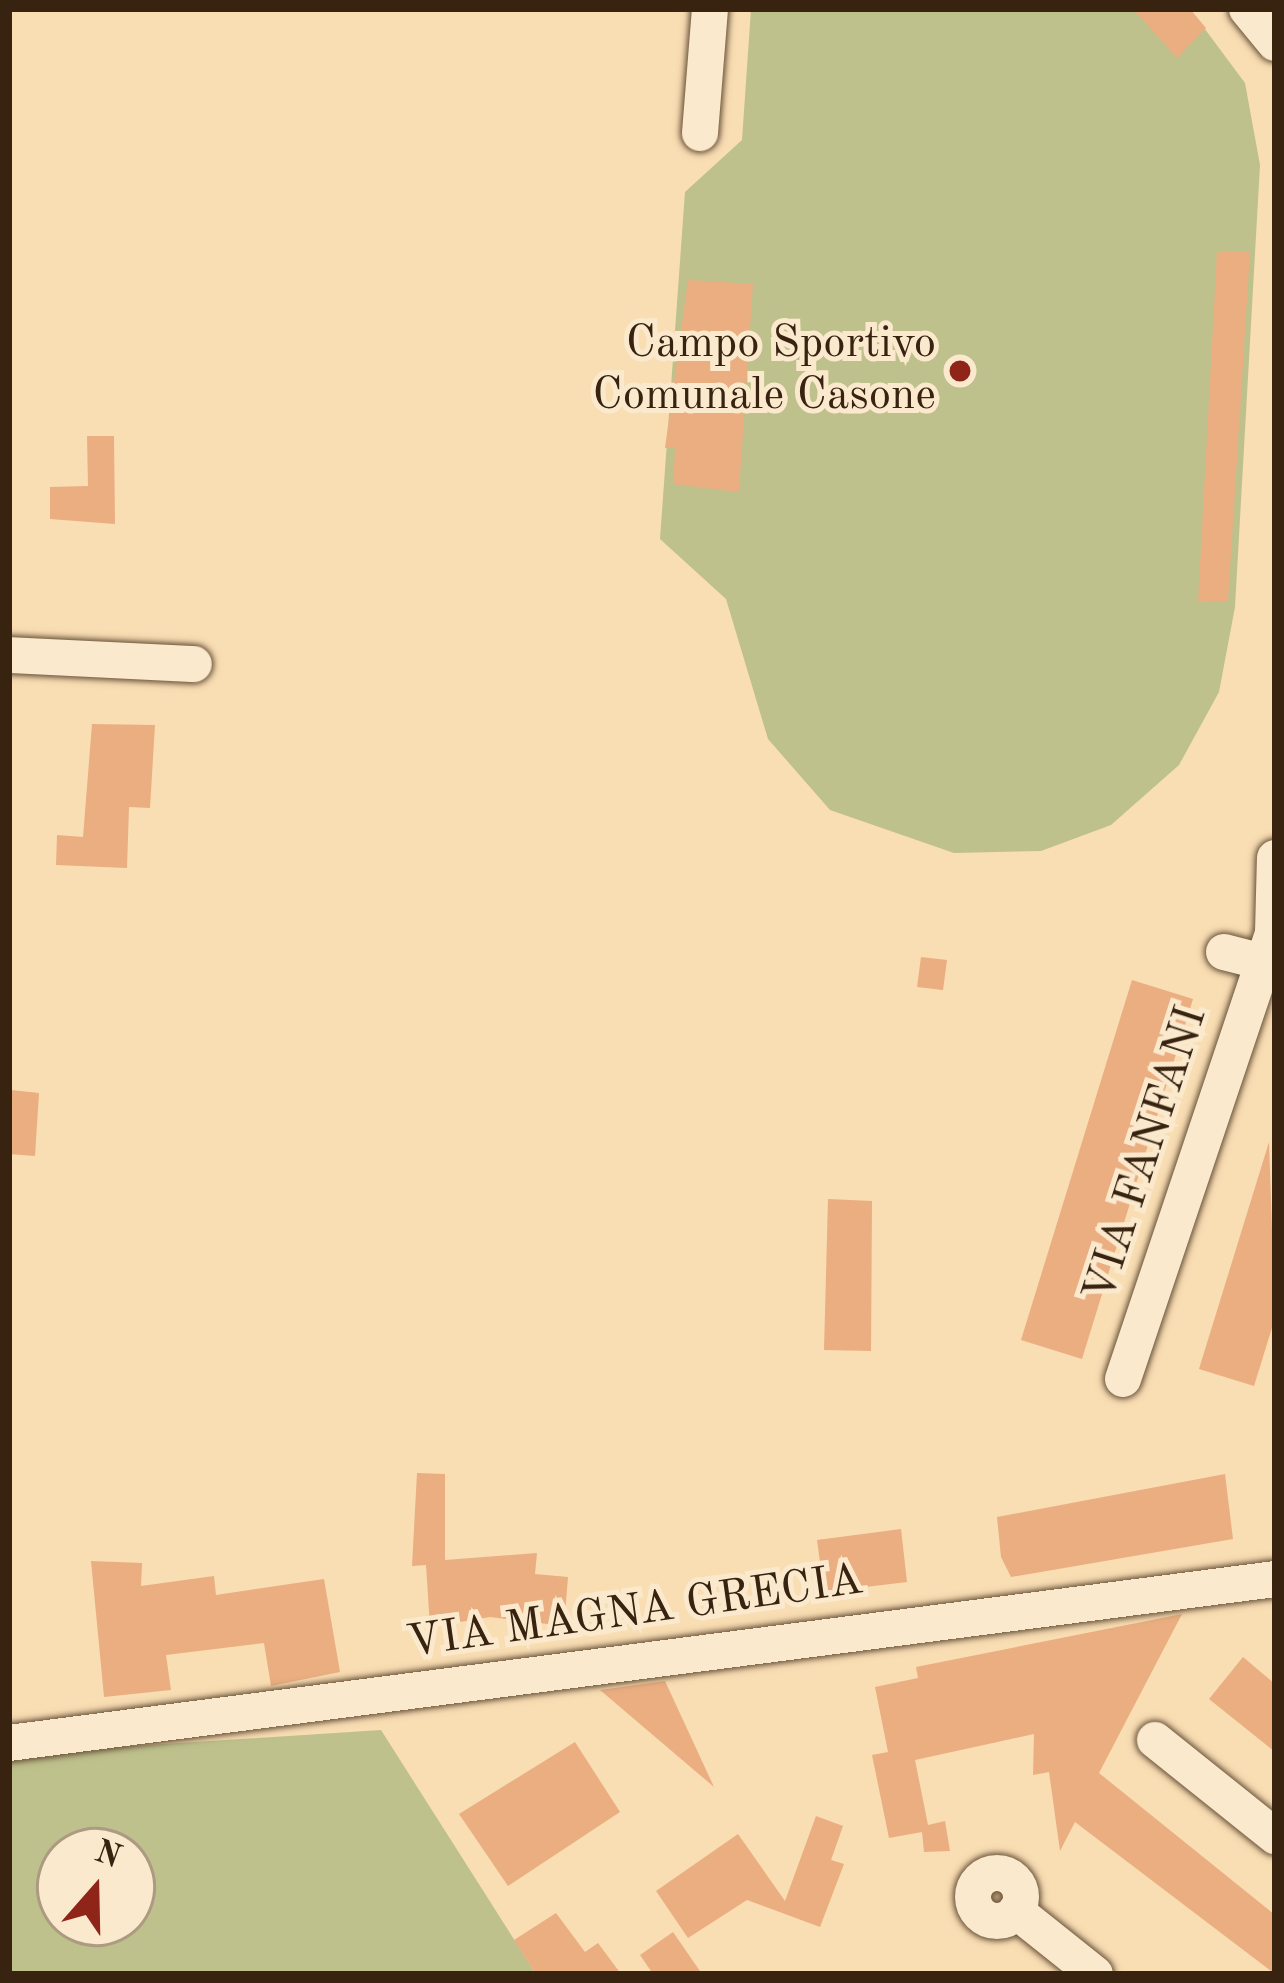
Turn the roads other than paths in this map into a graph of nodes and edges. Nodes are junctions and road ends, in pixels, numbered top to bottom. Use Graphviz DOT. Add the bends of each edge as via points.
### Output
graph roads {
  1 [pos="710,9"];
  2 [pos="1247,9"];
  3 [pos="1275,43"];
  4 [pos="700,133"];
  5 [pos="9,655"];
  6 [pos="194,664"];
  7 [pos="1275,858"];
  8 [pos="1223,952"];
  9 [pos="1268,963"];
  10 [pos="1123,1379"];
  11 [pos="1275,1579"];
  12 [pos="1155,1740"];
  13 [pos="9,1743"];
  14 [pos="1275,1835"];
  15 [pos="1016,1911"];
  16 [pos="1095,1974"];
  1 -- 4 [label="street"];
  2 -- 3 [label="street"];
  5 -- 6 [label="street"];
  7 -- 9 [label="street, VIA FANFANI"];
  8 -- 9 [label="street"];
  9 -- 10 [label="street, VIA FANFANI"];
  11 -- 13 [label="street, VIA MAGNA GRECIA"];
  12 -- 14 [label="street"];
  15 -- 16 [label="street"];
}
